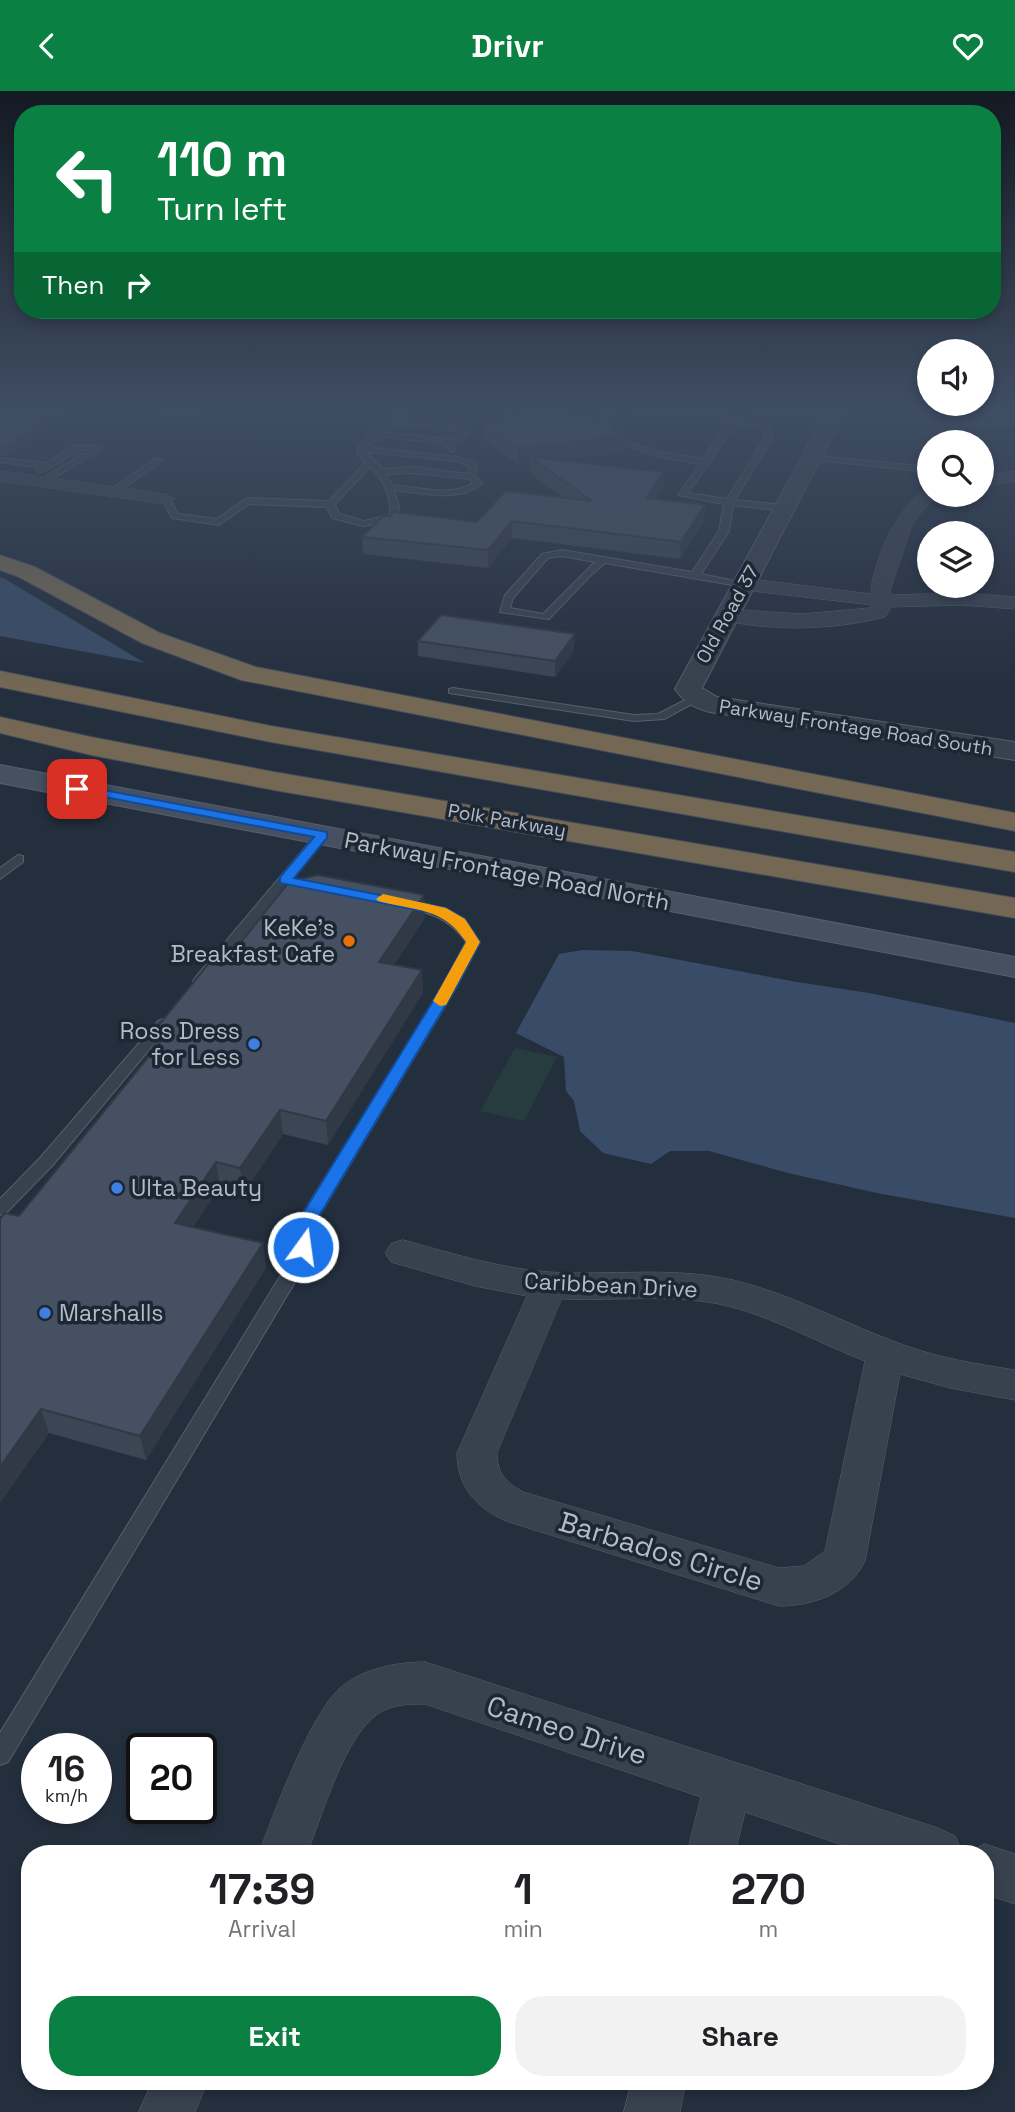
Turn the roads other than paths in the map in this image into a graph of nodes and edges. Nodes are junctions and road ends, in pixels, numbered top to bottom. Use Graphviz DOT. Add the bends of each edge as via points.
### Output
graph roads {
  1 [pos="168,502"];
  2 [pos="245,502"];
  3 [pos="284,502"];
  4 [pos="395,502"];
  5 [pos="729,502"];
  6 [pos="732,502"];
  7 [pos="787,502"];
  8 [pos="917,502"];
  9 [pos="331,504"];
  10 [pos="784,508"];
  11 [pos="604,560"];
  12 [pos="0,562"];
  13 [pos="695,575"];
  14 [pos="744,584"];
  15 [pos="884,601"];
  16 [pos="1015,603"];
  17 [pos="726,615"];
  18 [pos="0,679"];
  19 [pos="453,691"];
  20 [pos="697,698"];
  21 [pos="0,725"];
  22 [pos="1015,751"];
  23 [pos="0,773"];
  24 [pos="1015,822"];
  25 [pos="323,835"];
  26 [pos="18,859"];
  27 [pos="1015,862"];
  28 [pos="0,875"];
  29 [pos="392,900"];
  30 [pos="1015,908"];
  31 [pos="1015,967"];
  32 [pos="189,993"];
  33 [pos="174,1011"];
  34 [pos="0,1209"];
  35 [pos="403,1253"];
  36 [pos="550,1285"];
  37 [pos="885,1354"];
  38 [pos="1015,1385"];
  39 [pos="0,1754"];
  40 [pos="727,1783"];
  41 [pos="286,1845"];
  42 [pos="713,1845"];
  43 [pos="914,1845"];
  44 [pos="994,1872"];
  45 [pos="1015,1879"];
  46 [pos="177,2090"];
  47 [pos="657,2090"];
  48 [pos="167,2112"];
  49 [pos="652,2112"];
  1 -- 2 [label="lane" via="175,516 219,522"];
  3 -- 9 [label="lane"];
  4 -- 9 [label="lane" via="394,516 362,524 335,516"];
  5 -- 13 [label="lane" via="724,531"];
  6 -- 10 [label="lane"];
  7 -- 10 [label="street, Old Road 37"];
  8 -- 15 [label="street" via="880,591"];
  10 -- 14 [label="street, Old Road 37"];
  11 -- 11 [label="lane" via="562,553 545,556 509,597 504,610 545,617 589,568"];
  11 -- 13 [label="lane"];
  12 -- 24 [label="highway" via="151,638 250,674"];
  13 -- 14 [label="lane"];
  14 -- 15 [label="street"];
  14 -- 17 [label="street, Old Road 37"];
  15 -- 16 [label="street"];
  15 -- 17 [label="street" via="878,613 851,619 772,621"];
  17 -- 20 [label="street, Old Road 37" via="690,683 688,689"];
  18 -- 27 [label="highway, Polk Parkway" via="271,734"];
  19 -- 20 [label="lane" via="634,718 660,717"];
  20 -- 22 [label="street, Parkway Frontage Road South" via="710,704"];
  21 -- 30 [label="highway, Polk Parkway" via="274,781"];
  23 -- 25 [label="main road, Parkway Frontage Road North"];
  25 -- 31 [label="main road, Parkway Frontage Road North"];
  25 -- 32 [label="lane" via="291,881"];
  26 -- 28 [label="lane"];
  29 -- 39 [label="lane" via="441,911 460,922 473,942 309,1218 295,1267"];
  33 -- 34 [label="lane" via="46,1162"];
  35 -- 36 [label="street, Caribbean Drive" via="502,1279"];
  36 -- 37 [label="street, Caribbean Drive" via="684,1286 733,1294 780,1308"];
  36 -- 37 [label="street, Barbados Circle" via="477,1453 482,1483 512,1506 779,1587 799,1588 819,1581 844,1561"];
  37 -- 38 [label="street, Caribbean Drive" via="957,1377"];
  40 -- 41 [label="street, Cameo Drive" via="425,1683 401,1683 353,1705 335,1732"];
  40 -- 42 [label="street"];
  40 -- 43 [label="street, Cameo Drive"];
  44 -- 45 [label="street"];
  46 -- 48 [label="street"];
  47 -- 49 [label="street"];
}
